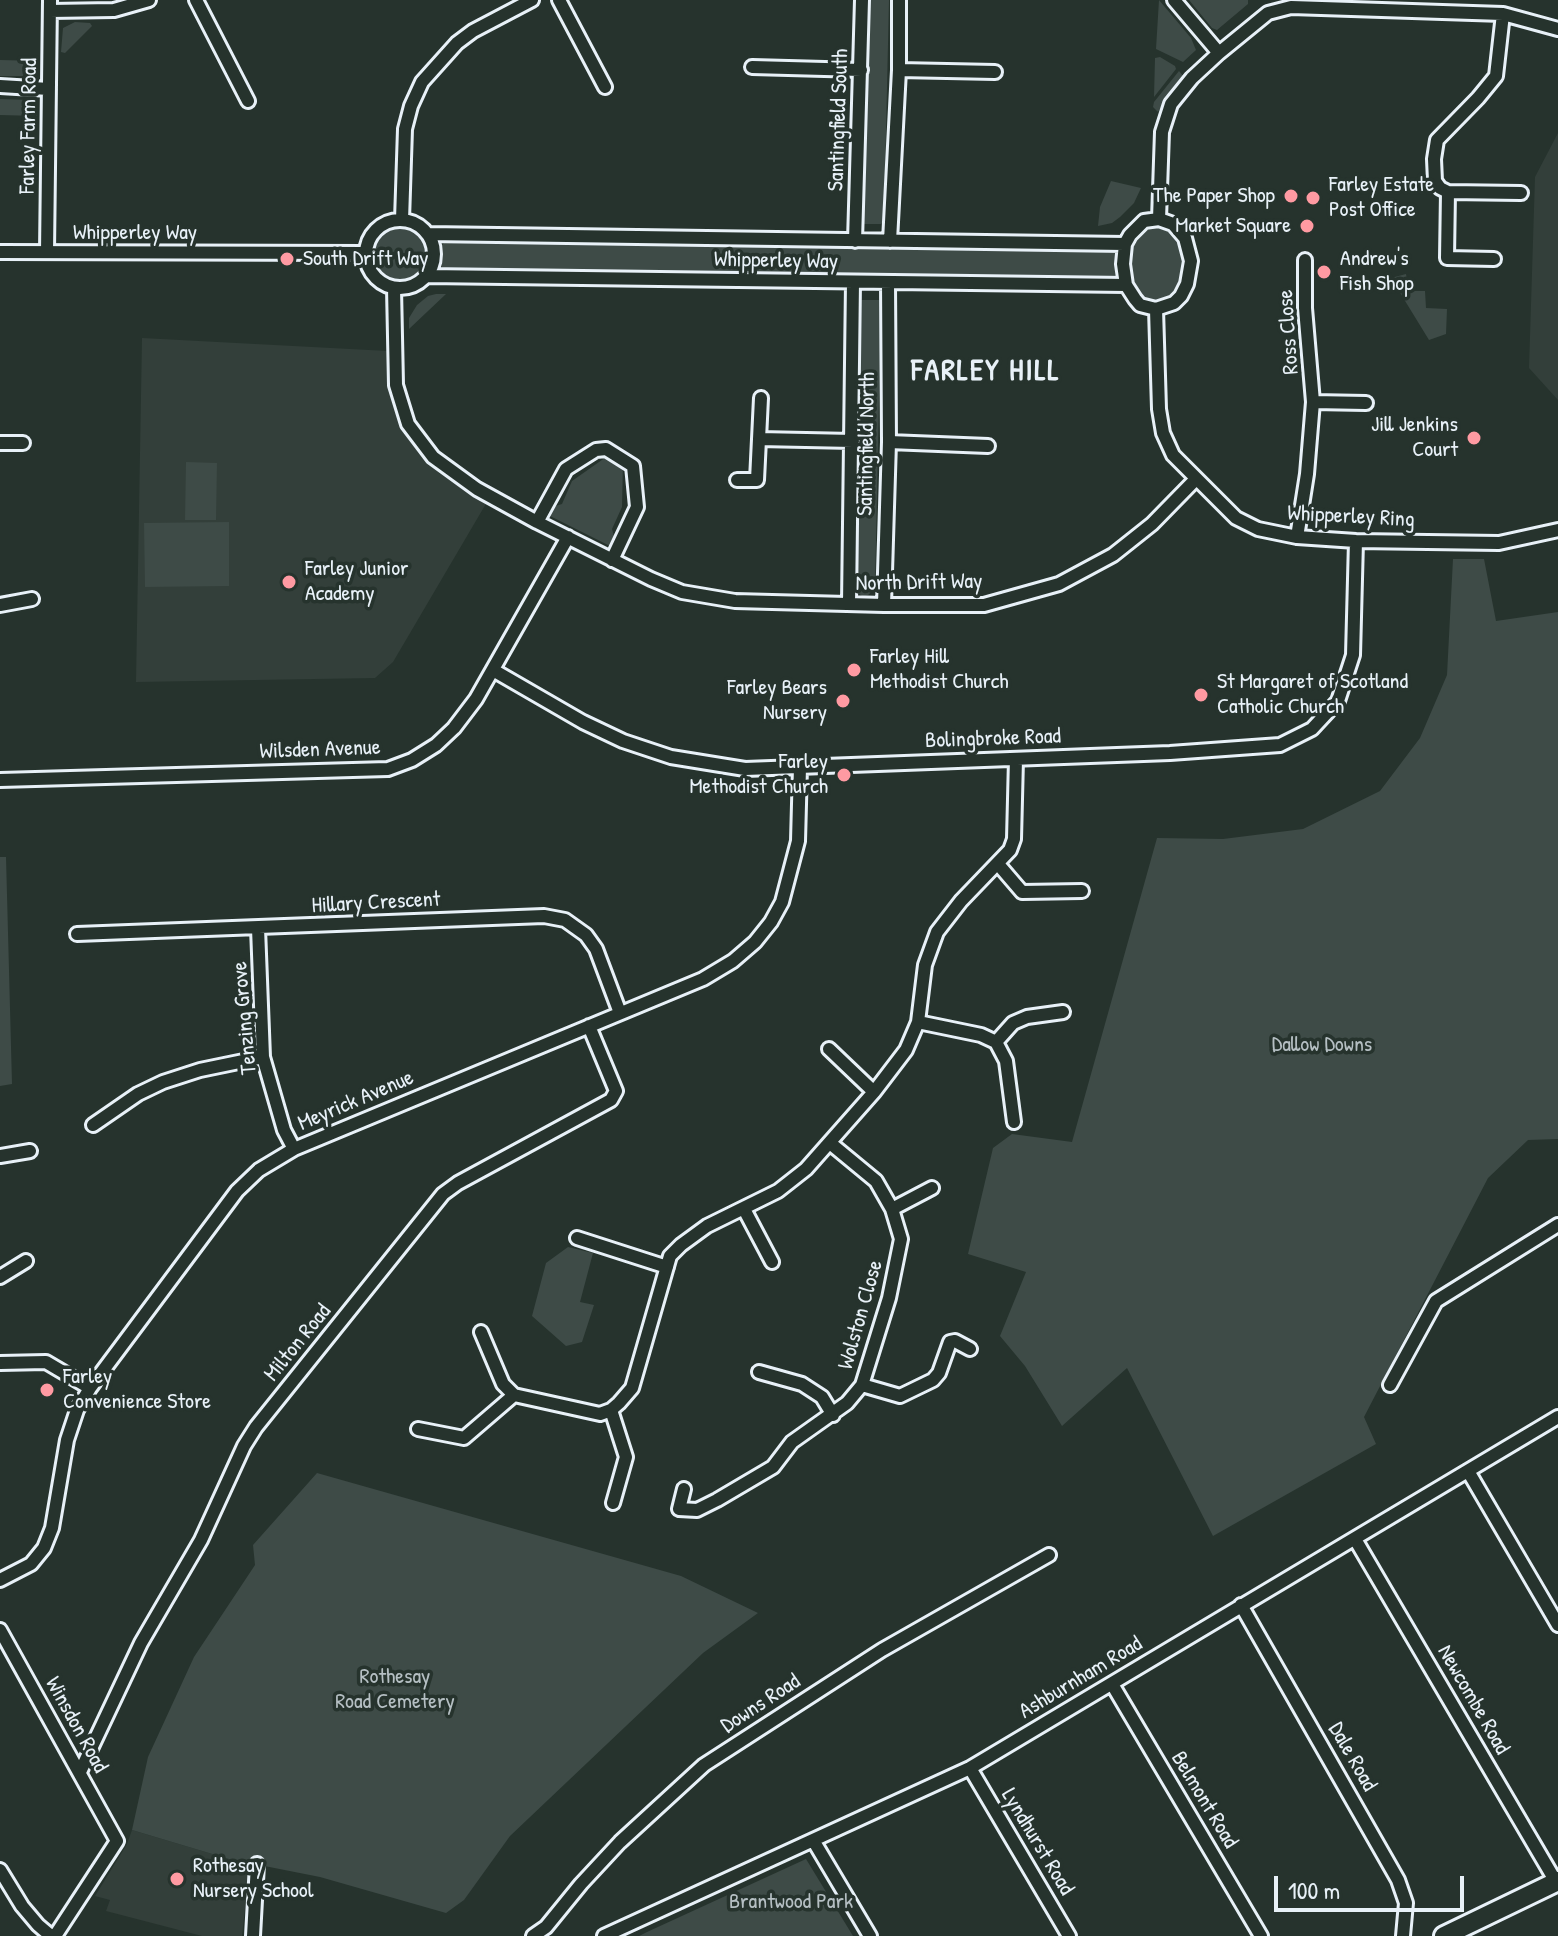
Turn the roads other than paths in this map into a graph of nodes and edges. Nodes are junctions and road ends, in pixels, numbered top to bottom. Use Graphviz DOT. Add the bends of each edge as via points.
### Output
graph roads {
  1 [pos="149,0"];
  2 [pos="196,0"];
  3 [pos="532,0"];
  4 [pos="559,0"];
  5 [pos="862,0"];
  6 [pos="899,0"];
  7 [pos="1174,0"];
  8 [pos="1391,4"];
  9 [pos="50,6"];
  10 [pos="1503,14"];
  11 [pos="1558,29"];
  12 [pos="1219,53"];
  13 [pos="752,67"];
  14 [pos="861,70"];
  15 [pos="899,70"];
  16 [pos="995,72"];
  17 [pos="0,86"];
  18 [pos="605,87"];
  19 [pos="49,89"];
  20 [pos="248,101"];
  21 [pos="1448,192"];
  22 [pos="1521,193"];
  23 [pos="1159,219"];
  24 [pos="402,220"];
  25 [pos="428,234"];
  26 [pos="855,241"];
  27 [pos="890,241"];
  28 [pos="1125,244"];
  29 [pos="0,252"];
  30 [pos="47,252"];
  31 [pos="365,253"];
  32 [pos="1494,259"];
  33 [pos="1305,260"];
  34 [pos="427,276"];
  35 [pos="853,282"];
  36 [pos="888,282"];
  37 [pos="1126,285"];
  38 [pos="394,288"];
  39 [pos="1156,309"];
  40 [pos="761,398"];
  41 [pos="1313,402"];
  42 [pos="1366,403"];
  43 [pos="759,439"];
  44 [pos="853,441"];
  45 [pos="889,442"];
  46 [pos="0,443"];
  47 [pos="23,443"];
  48 [pos="988,446"];
  49 [pos="1196,479"];
  50 [pos="737,480"];
  51 [pos="537,522"];
  52 [pos="1558,530"];
  53 [pos="568,537"];
  54 [pos="1297,537"];
  55 [pos="1356,541"];
  56 [pos="612,560"];
  57 [pos="32,599"];
  58 [pos="849,604"];
  59 [pos="0,605"];
  60 [pos="884,605"];
  61 [pos="493,670"];
  62 [pos="1016,759"];
  63 [pos="800,767"];
  64 [pos="0,780"];
  65 [pos="998,864"];
  66 [pos="1082,891"];
  67 [pos="258,928"];
  68 [pos="77,934"];
  69 [pos="1063,1012"];
  70 [pos="620,1013"];
  71 [pos="918,1022"];
  72 [pos="589,1026"];
  73 [pos="996,1042"];
  74 [pos="829,1049"];
  75 [pos="263,1057"];
  76 [pos="874,1092"];
  77 [pos="1014,1122"];
  78 [pos="93,1125"];
  79 [pos="830,1143"];
  80 [pos="294,1149"];
  81 [pos="30,1151"];
  82 [pos="0,1156"];
  83 [pos="932,1188"];
  84 [pos="744,1209"];
  85 [pos="892,1209"];
  86 [pos="1558,1225"];
  87 [pos="577,1238"];
  88 [pos="26,1261"];
  89 [pos="772,1262"];
  90 [pos="667,1267"];
  91 [pos="0,1277"];
  92 [pos="481,1332"];
  93 [pos="970,1349"];
  94 [pos="0,1363"];
  95 [pos="759,1372"];
  96 [pos="862,1385"];
  97 [pos="1390,1385"];
  98 [pos="90,1388"];
  99 [pos="514,1395"];
  100 [pos="611,1410"];
  101 [pos="833,1415"];
  102 [pos="1558,1417"];
  103 [pos="418,1429"];
  104 [pos="1468,1471"];
  105 [pos="684,1489"];
  106 [pos="613,1503"];
  107 [pos="679,1509"];
  108 [pos="675,1523"];
  109 [pos="1355,1539"];
  110 [pos="1049,1555"];
  111 [pos="0,1580"];
  112 [pos="1241,1605"];
  113 [pos="1558,1625"];
  114 [pos="0,1630"];
  115 [pos="1112,1684"];
  116 [pos="970,1768"];
  117 [pos="80,1772"];
  118 [pos="813,1840"];
  119 [pos="257,1864"];
  120 [pos="0,1870"];
  121 [pos="1557,1882"];
  122 [pos="47,1935"];
  123 [pos="253,1936"];
  124 [pos="533,1936"];
  125 [pos="604,1936"];
  126 [pos="870,1936"];
  127 [pos="1069,1936"];
  128 [pos="1261,1936"];
  129 [pos="1403,1936"];
  130 [pos="1444,1936"];
  1 -- 9 [label="street" via="114,10"];
  2 -- 20 [label="street"];
  3 -- 24 [label="street" via="473,31 422,82 405,129"];
  4 -- 18 [label="street"];
  5 -- 14 [label="street, Santingfield South"];
  6 -- 15 [label="street"];
  7 -- 12 [label="street"];
  8 -- 10 [label="street"];
  8 -- 12 [label="street" via="1281,9 1260,17"];
  9 -- 19 [label="street, Farley Farm Road"];
  10 -- 11 [label="street"];
  10 -- 21 [label="street" via="1496,76 1437,140 1435,181"];
  12 -- 23 [label="street" via="1178,93 1166,116"];
  13 -- 14 [label="street"];
  14 -- 26 [label="street, Santingfield South"];
  15 -- 16 [label="street"];
  15 -- 27 [label="street"];
  17 -- 19 [label="street"];
  19 -- 30 [label="street, Farley Farm Road"];
  21 -- 22 [label="street"];
  21 -- 32 [label="street" via="1447,258"];
  23 -- 28 [label="street" via="1144,221"];
  23 -- 39 [label="street" via="1173,224 1185,238 1191,261 1181,296"];
  24 -- 25 [label="street"];
  24 -- 31 [label="street" via="381,225"];
  25 -- 26 [label="street, Whipperley Way"];
  25 -- 34 [label="street" via="435,255"];
  26 -- 27 [label="street, Whipperley Way"];
  27 -- 28 [label="street, Whipperley Way"];
  28 -- 37 [label="street"];
  29 -- 30 [label="street, Whipperley Way"];
  30 -- 31 [label="street, Whipperley Way"];
  31 -- 38 [label="street" via="370,272"];
  33 -- 41 [label="street, Ross Close"];
  34 -- 35 [label="street, Whipperley Way"];
  34 -- 38 [label="street" via="412,286"];
  35 -- 36 [label="street, Whipperley Way"];
  35 -- 44 [label="street, Santingfield North"];
  36 -- 37 [label="street, Whipperley Way"];
  36 -- 45 [label="street, Santingfield North"];
  37 -- 39 [label="street" via="1140,305"];
  38 -- 51 [label="street, North Drift Way" via="396,385 408,424 433,457"];
  39 -- 49 [label="street, Whipperley Ring" via="1163,433 1173,455"];
  40 -- 43 [label="street"];
  41 -- 42 [label="street, Ross Close"];
  41 -- 54 [label="street, Ross Close"];
  43 -- 44 [label="street"];
  43 -- 50 [label="street" via="757,480"];
  44 -- 58 [label="street, Santingfield North"];
  45 -- 48 [label="street"];
  45 -- 60 [label="street, Santingfield North"];
  46 -- 47 [label="street"];
  49 -- 54 [label="street, Whipperley Ring" via="1236,518"];
  49 -- 60 [label="street, North Drift Way" via="1113,555 1059,584 984,605"];
  51 -- 53 [label="street, North Drift Way"];
  51 -- 56 [label="street" via="566,469 606,449 633,466 637,507"];
  52 -- 55 [label="street, Whipperley Ring" via="1499,543"];
  53 -- 56 [label="street, North Drift Way"];
  53 -- 61 [label="street, Wilsden Avenue"];
  54 -- 55 [label="street, Whipperley Ring"];
  55 -- 62 [label="street, Bolingbroke Road" via="1353,655 1338,701 1312,729 1280,745"];
  56 -- 58 [label="street, North Drift Way" via="682,592 735,601"];
  57 -- 59 [label="street"];
  58 -- 60 [label="street, North Drift Way"];
  61 -- 63 [label="street, Bolingbroke Road" via="583,722 671,757 745,769"];
  61 -- 64 [label="street, Wilsden Avenue" via="454,728 436,745 388,769"];
  62 -- 63 [label="street, Bolingbroke Road"];
  62 -- 65 [label="street" via="1014,839"];
  63 -- 70 [label="street, Meyrick Avenue" via="798,841 782,902 771,922 733,961"];
  65 -- 66 [label="street" via="1022,892"];
  65 -- 71 [label="street" via="937,932 925,965"];
  67 -- 68 [label="street, Hillary Crescent"];
  67 -- 70 [label="street, Hillary Crescent" via="544,916 565,920 596,949"];
  67 -- 75 [label="street, Tenzing Grove"];
  69 -- 73 [label="street" via="1013,1023"];
  70 -- 72 [label="street, Meyrick Avenue"];
  71 -- 73 [label="street"];
  71 -- 76 [label="street" via="906,1050"];
  72 -- 80 [label="street, Meyrick Avenue"];
  72 -- 117 [label="street, Milton Road" via="616,1091 611,1100 443,1194 256,1427 201,1540 141,1643"];
  73 -- 77 [label="street" via="1006,1061"];
  74 -- 76 [label="street"];
  75 -- 78 [label="street" via="163,1082"];
  75 -- 80 [label="street, Tenzing Grove"];
  76 -- 79 [label="street"];
  79 -- 84 [label="street" via="778,1191"];
  79 -- 85 [label="street, Wolston Close" via="876,1181"];
  80 -- 98 [label="street, Meyrick Avenue" via="237,1191"];
  81 -- 82 [label="street"];
  83 -- 85 [label="street"];
  84 -- 89 [label="street"];
  84 -- 90 [label="street" via="681,1245"];
  85 -- 96 [label="street, Wolston Close" via="900,1250"];
  86 -- 97 [label="street" via="1436,1301"];
  87 -- 90 [label="street"];
  88 -- 91 [label="street"];
  90 -- 100 [label="street" via="632,1388"];
  92 -- 99 [label="street" via="503,1384"];
  93 -- 96 [label="street, Wolston Close" via="950,1342 933,1380 900,1396"];
  94 -- 98 [label="street" via="46,1362"];
  95 -- 101 [label="street, Wolston Close" via="802,1384 822,1397"];
  96 -- 101 [label="street, Wolston Close"];
  98 -- 111 [label="street, Meyrick Avenue" via="67,1440 44,1548 31,1564"];
  99 -- 100 [label="street" via="587,1413"];
  99 -- 103 [label="street" via="464,1438"];
  100 -- 106 [label="street" via="626,1457"];
  101 -- 107 [label="street, Wolston Close" via="792,1442 773,1467 697,1510"];
  102 -- 104 [label="street, Ashburnham Road"];
  104 -- 109 [label="street, Ashburnham Road"];
  104 -- 113 [label="street"];
  105 -- 107 [label="street"];
  107 -- 108 [label="street"];
  109 -- 112 [label="street, Ashburnham Road"];
  109 -- 121 [label="street, Newcombe Road"];
  110 -- 124 [label="street, Downs Road" via="882,1650 704,1765 620,1842"];
  112 -- 115 [label="street, Ashburnham Road"];
  112 -- 129 [label="street, Dale Road" via="1398,1880 1406,1903"];
  114 -- 117 [label="street, Winsdon Road"];
  115 -- 116 [label="street, Ashburnham Road"];
  115 -- 128 [label="street, Belmont Road"];
  116 -- 118 [label="street, Ashburnham Road"];
  116 -- 127 [label="street, Lyndhurst Road"];
  117 -- 122 [label="street, Winsdon Road" via="117,1841"];
  118 -- 125 [label="street, Ashburnham Road"];
  118 -- 126 [label="street"];
  119 -- 123 [label="street"];
  120 -- 122 [label="street"];
  121 -- 130 [label="street"];
}
